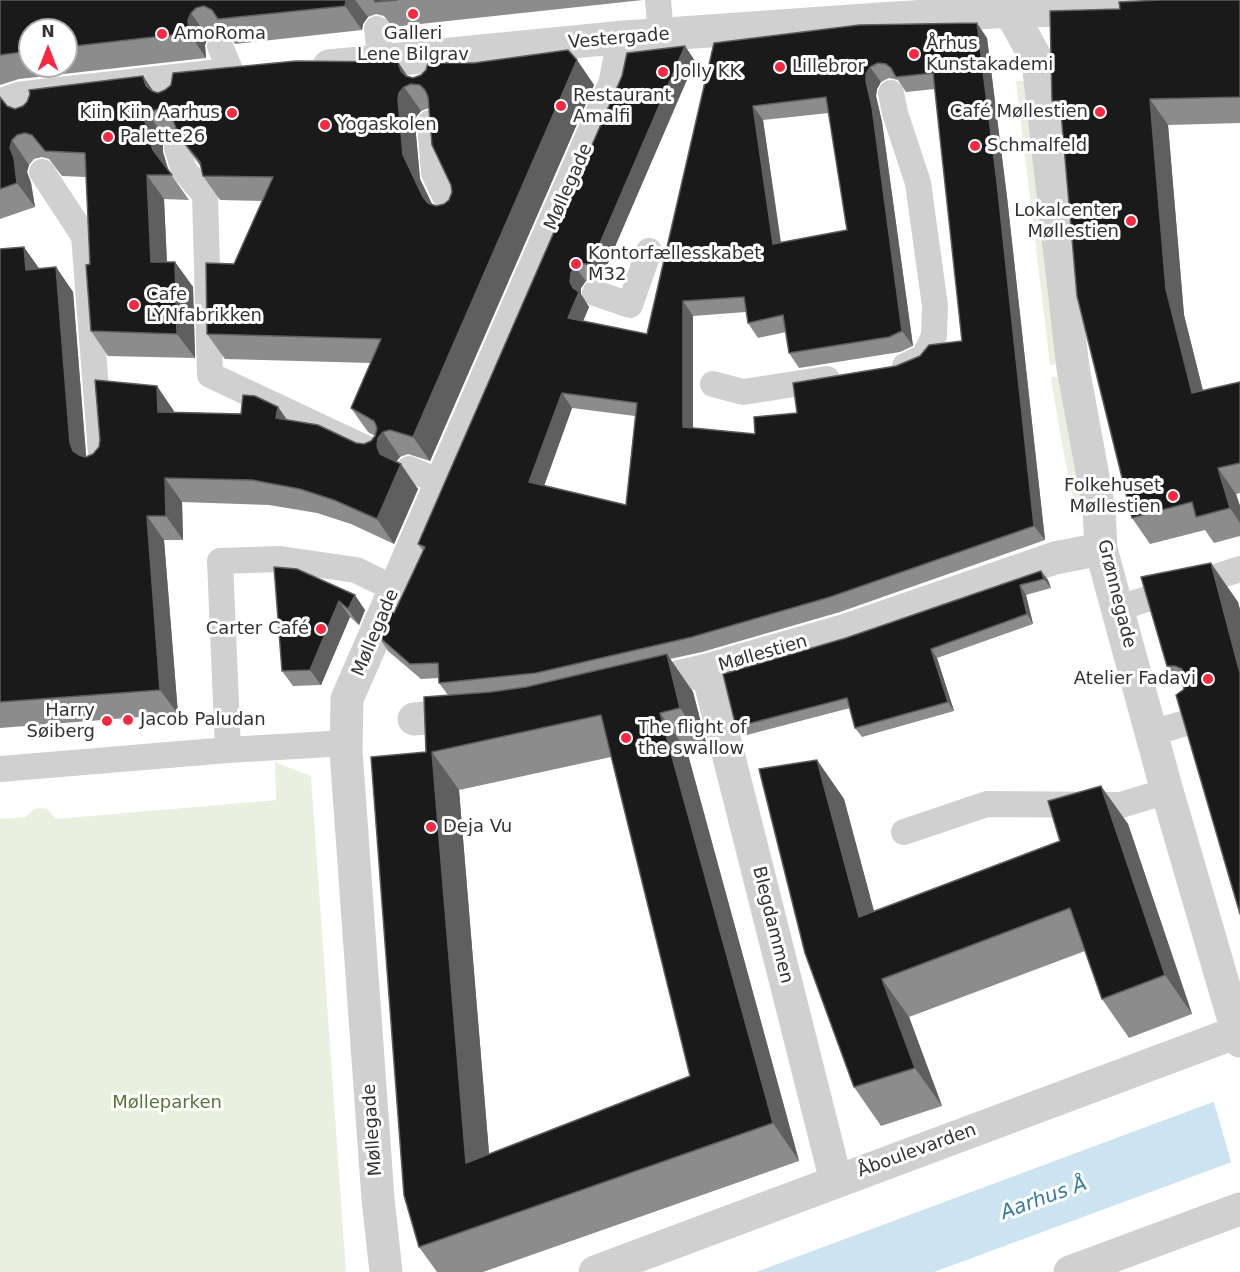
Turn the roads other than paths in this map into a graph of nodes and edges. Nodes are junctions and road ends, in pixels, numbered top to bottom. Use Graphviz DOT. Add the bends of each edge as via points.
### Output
graph roads {
  1 [pos="658,0"];
  2 [pos="1240,4"];
  3 [pos="1009,5"];
  4 [pos="377,29"];
  5 [pos="661,35"];
  6 [pos="624,37"];
  7 [pos="381,61"];
  8 [pos="301,69"];
  9 [pos="266,72"];
  10 [pos="891,93"];
  11 [pos="18,107"];
  12 [pos="430,123"];
  13 [pos="177,148"];
  14 [pos="42,172"];
  15 [pos="454,215"];
  16 [pos="649,251"];
  17 [pos="595,293"];
  18 [pos="881,370"];
  19 [pos="847,375"];
  20 [pos="713,384"];
  21 [pos="379,454"];
  22 [pos="102,466"];
  23 [pos="409,469"];
  24 [pos="441,482"];
  25 [pos="1101,549"];
  26 [pos="1240,569"];
  27 [pos="395,589"];
  28 [pos="1119,608"];
  29 [pos="707,670"];
  30 [pos="606,693"];
  31 [pos="493,712"];
  32 [pos="414,719"];
  33 [pos="1199,719"];
  34 [pos="1152,733"];
  35 [pos="346,742"];
  36 [pos="228,750"];
  37 [pos="0,769"];
  38 [pos="1167,791"];
  39 [pos="904,832"];
  40 [pos="1239,1034"];
  41 [pos="836,1181"];
  42 [pos="1240,1209"];
  43 [pos="386,1272"];
  44 [pos="595,1272"];
  45 [pos="1070,1272"];
  1 -- 5 [label="lane"];
  2 -- 3 [label="street, Vestergade" via="1159,9"];
  3 -- 5 [label="street, Vestergade" via="882,29"];
  3 -- 25 [label="street, Grønnegade" via="1038,62 1073,368 1099,509"];
  4 -- 7 [label="lane"];
  5 -- 6 [label="street, Vestergade"];
  6 -- 7 [label="street, Vestergade" via="429,66"];
  6 -- 24 [label="street, Møllegade" via="615,83 541,275"];
  7 -- 8 [label="street, Vestergade"];
  9 -- 11 [label="street" via="226,60 174,91"];
  10 -- 18 [label="lane" via="918,183 935,306 934,336 924,357"];
  12 -- 15 [label="lane" via="434,173"];
  13 -- 21 [label="lane" via="184,170 205,195 210,375"];
  14 -- 22 [label="lane" via="84,236"];
  16 -- 17 [label="lane" via="630,305"];
  19 -- 20 [label="lane" via="743,392"];
  23 -- 24 [label="lane"];
  24 -- 27 [label="street, Møllegade"];
  25 -- 28 [label="street, Grønnegade"];
  25 -- 29 [label="street, Møllestien" via="1055,558 846,630"];
  26 -- 28 [label="lane"];
  27 -- 35 [label="street, Møllegade" via="347,699"];
  27 -- 36 [label="lane" via="356,570 280,559 220,561"];
  28 -- 34 [label="street, Grønnegade"];
  29 -- 30 [label="street, Møllestien"];
  29 -- 41 [label="street, Blegdammen"];
  31 -- 32 [label="street"];
  33 -- 34 [label="lane"];
  34 -- 38 [label="street, Grønnegade"];
  35 -- 36 [label="lane"];
  35 -- 43 [label="street, Møllegade"];
  36 -- 37 [label="lane"];
  38 -- 39 [label="lane" via="1121,805 987,804"];
  38 -- 40 [label="street, Grønnegade"];
  40 -- 41 [label="street, Åboulevarden"];
  41 -- 44 [label="street, Åboulevarden"];
  42 -- 45 [label="street"];
}
